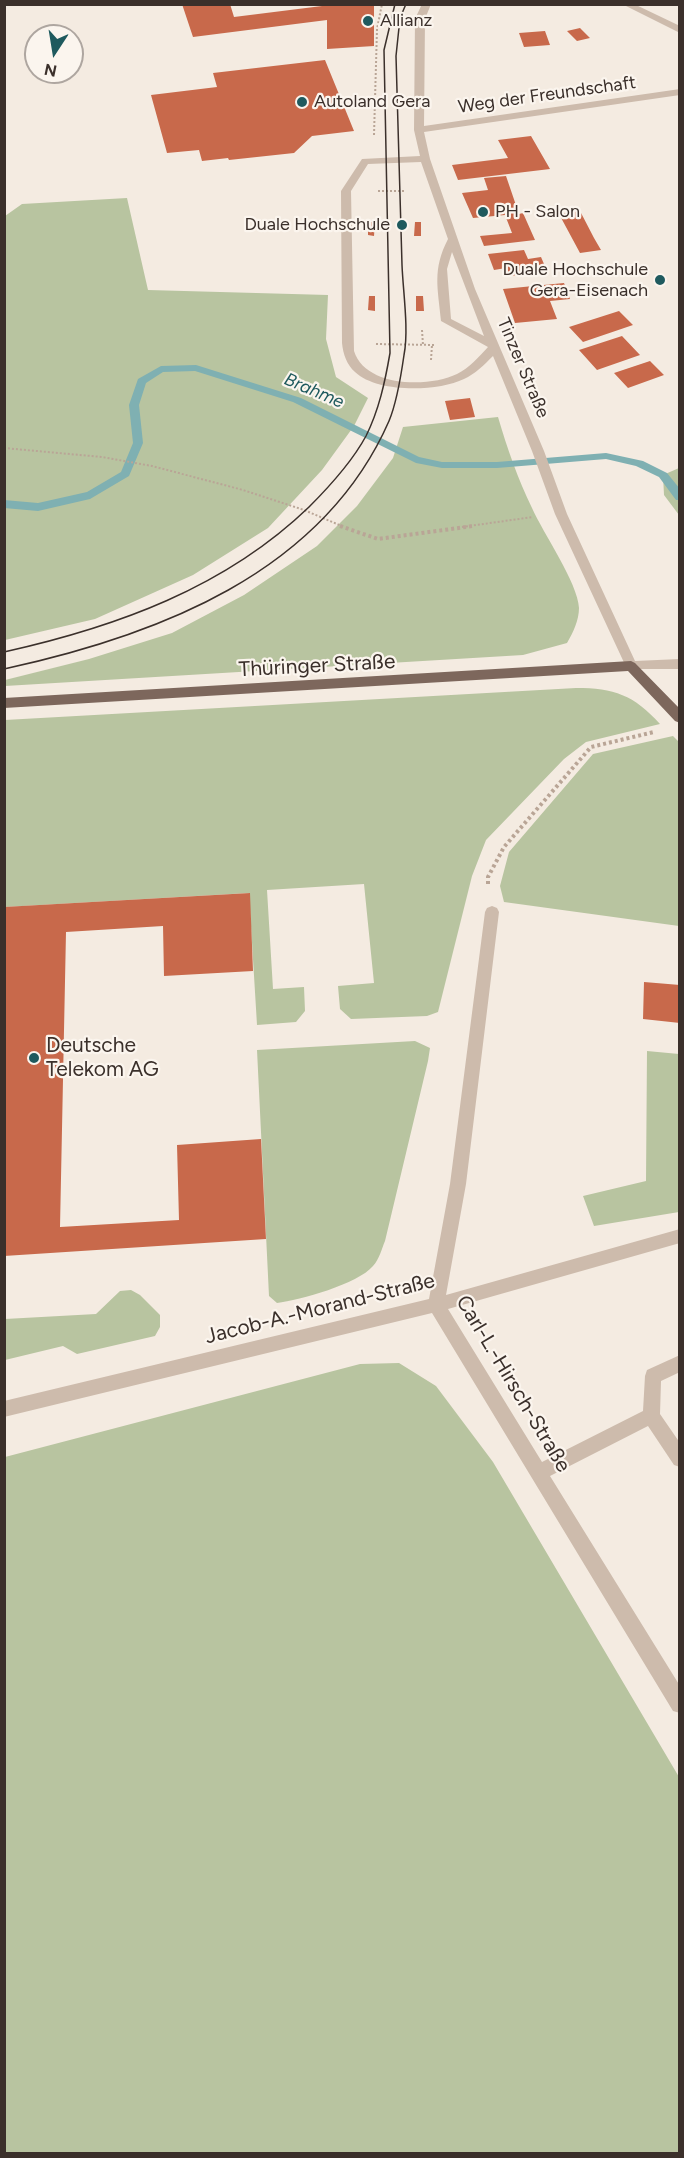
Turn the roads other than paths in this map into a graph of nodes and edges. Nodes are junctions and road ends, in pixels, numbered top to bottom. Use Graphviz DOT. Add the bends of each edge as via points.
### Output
graph roads {
  1 [pos="427,4"];
  2 [pos="626,4"];
  3 [pos="680,30"];
  4 [pos="680,92"];
  5 [pos="419,130"];
  6 [pos="425,159"];
  7 [pos="453,239"];
  8 [pos="495,346"];
  9 [pos="680,664"];
  10 [pos="631,666"];
  11 [pos="4,704"];
  12 [pos="680,718"];
  13 [pos="492,912"];
  14 [pos="680,1236"];
  15 [pos="436,1305"];
  16 [pos="680,1363"];
  17 [pos="4,1410"];
  18 [pos="651,1416"];
  19 [pos="680,1458"];
  20 [pos="540,1472"];
  21 [pos="680,1704"];
  1 -- 5 [label="street, Tinzer Straße" via="420,19"];
  2 -- 3 [label="street"];
  4 -- 5 [label="street, Weg der Freundschaft"];
  5 -- 6 [label="street, Tinzer Straße"];
  6 -- 7 [label="street, Tinzer Straße"];
  6 -- 8 [label="street" via="365,161 346,190 347,344 351,361 361,372 386,381 430,385 453,380 477,367"];
  7 -- 8 [label="street, Tinzer Straße"];
  7 -- 8 [label="street" via="442,269 446,321"];
  8 -- 10 [label="street, Tinzer Straße" via="561,514"];
  9 -- 10 [label="street"];
  10 -- 11 [label="main road, Thüringer Straße"];
  10 -- 12 [label="main road, Tinzer Straße"];
  13 -- 15 [label="street, Carl-L.-Hirsch-Straße" via="458,1184"];
  14 -- 15 [label="street, Jacob-A.-Morand-Straße"];
  15 -- 17 [label="street, Jacob-A.-Morand-Straße"];
  15 -- 20 [label="street, Carl-L.-Hirsch-Straße"];
  16 -- 18 [label="street" via="653,1376"];
  18 -- 19 [label="street"];
  18 -- 20 [label="street"];
  20 -- 21 [label="street, Carl-L.-Hirsch-Straße"];
}
